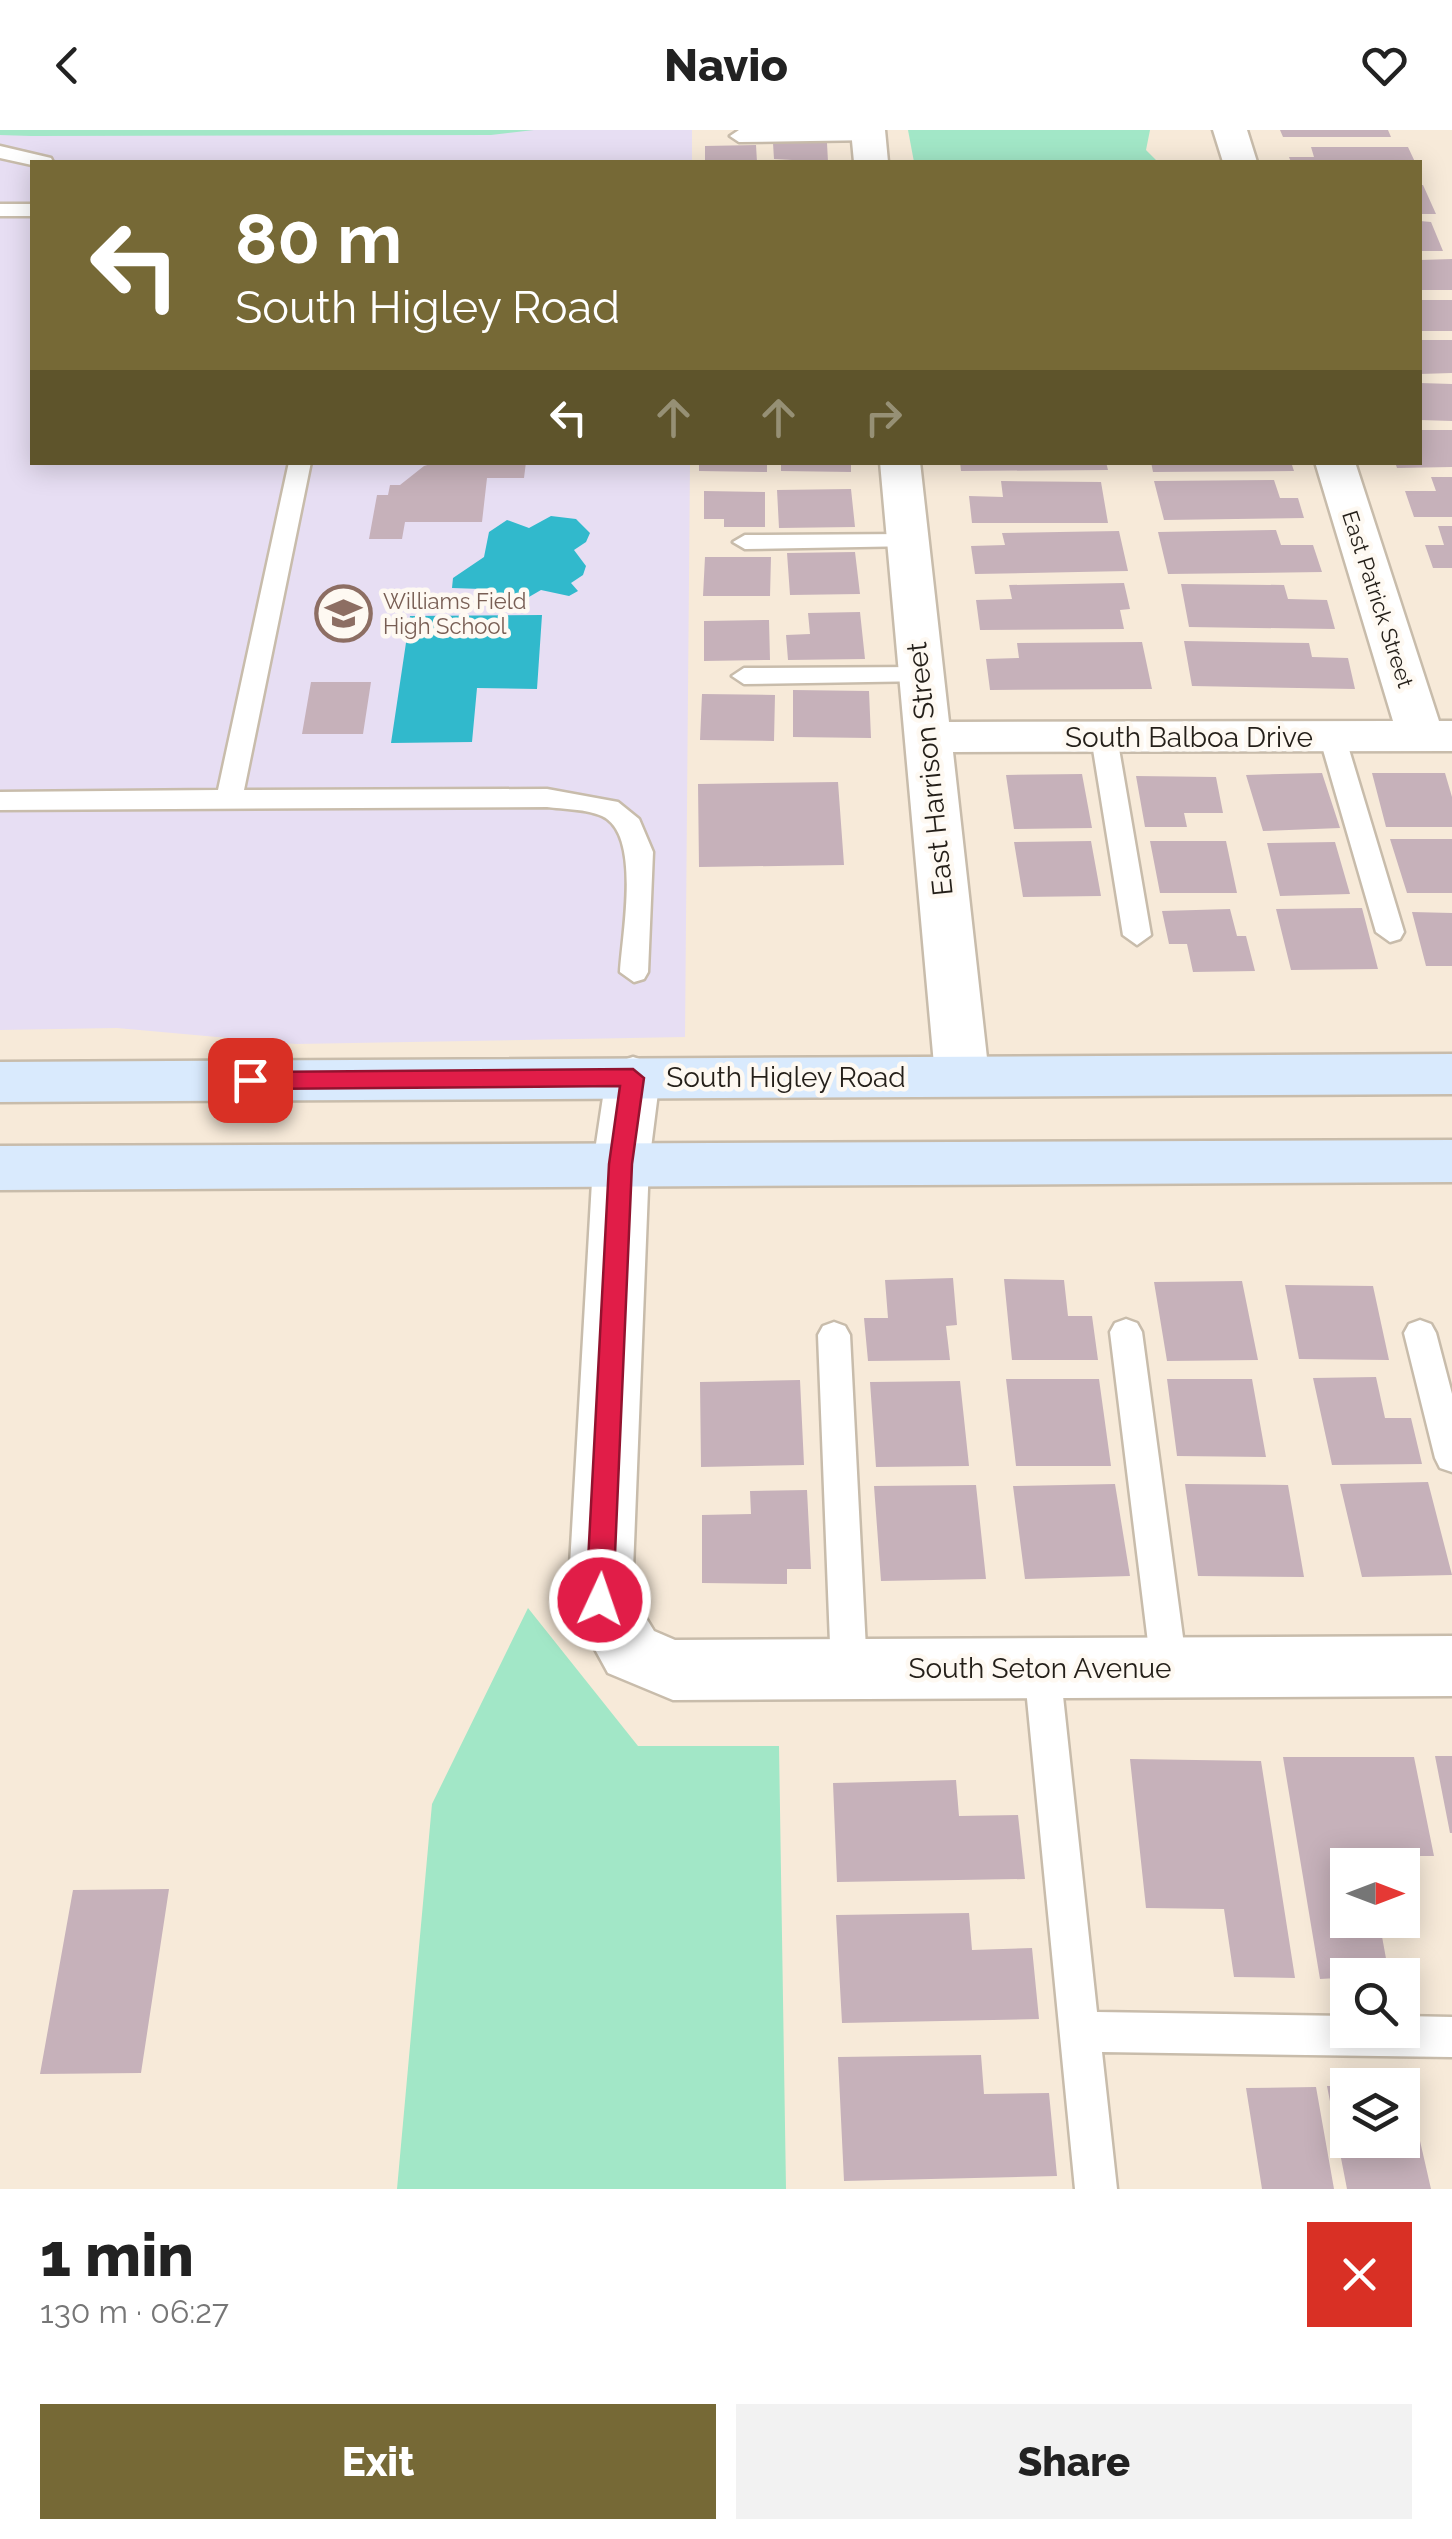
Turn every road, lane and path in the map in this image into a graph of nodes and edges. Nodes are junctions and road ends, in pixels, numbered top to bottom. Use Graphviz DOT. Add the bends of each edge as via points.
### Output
graph roads {
  1 [pos="1230,130"];
  2 [pos="739,136"];
  3 [pos="869,143"];
  4 [pos="0,152"];
  5 [pos="35,160"];
  6 [pos="1239,160"];
  7 [pos="0,210"];
  8 [pos="30,210"];
  9 [pos="299,465"];
  10 [pos="900,465"];
  11 [pos="1336,465"];
  12 [pos="744,542"];
  13 [pos="908,542"];
  14 [pos="920,675"];
  15 [pos="744,676"];
  16 [pos="1332,736"];
  17 [pos="1436,736"];
  18 [pos="927,737"];
  19 [pos="1104,737"];
  20 [pos="228,799"];
  21 [pos="0,802"];
  22 [pos="1390,932"];
  23 [pos="1137,935"];
  24 [pos="634,972"];
  25 [pos="1452,1074"];
  26 [pos="962,1076"];
  27 [pos="633,1078"];
  28 [pos="0,1082"];
  29 [pos="1452,1161"];
  30 [pos="620,1164"];
  31 [pos="0,1168"];
  32 [pos="1126,1332"];
  33 [pos="1420,1333"];
  34 [pos="834,1335"];
  35 [pos="1452,1458"];
  36 [pos="1452,1666"];
  37 [pos="1042,1668"];
  38 [pos="1169,1668"];
  39 [pos="849,1669"];
  40 [pos="1080,2032"];
  41 [pos="1452,2037"];
  42 [pos="1096,2189"];
  1 -- 6 [label="street"];
  2 -- 3 [label="lane"];
  4 -- 5 [label="lane"];
  7 -- 8 [label="lane"];
  9 -- 20 [label="lane"];
  10 -- 13 [label="street, East Harrison Street"];
  11 -- 17 [label="street, East Patrick Street"];
  12 -- 13 [label="lane"];
  13 -- 14 [label="street, East Harrison Street"];
  14 -- 15 [label="lane"];
  14 -- 18 [label="street, East Harrison Street"];
  16 -- 17 [label="street, South Balboa Drive"];
  16 -- 19 [label="street, South Balboa Drive"];
  16 -- 22 [label="lane"];
  18 -- 19 [label="street, South Balboa Drive"];
  18 -- 26 [label="street, East Harrison Street"];
  19 -- 23 [label="lane"];
  20 -- 21 [label="lane"];
  20 -- 24 [label="lane" via="547,798 609,808 630,825 640,852"];
  25 -- 26 [label="main road, South Higley Road"];
  26 -- 27 [label="main road, South Higley Road"];
  27 -- 28 [label="main road, South Higley Road"];
  27 -- 30 [label="street"];
  29 -- 30 [label="main road"];
  30 -- 31 [label="main road"];
  30 -- 39 [label="street, South Seton Avenue" via="600,1600 630,1652 673,1670"];
  32 -- 38 [label="lane"];
  33 -- 35 [label="lane"];
  34 -- 39 [label="lane"];
  36 -- 38 [label="street, South Seton Avenue"];
  37 -- 38 [label="street, South Seton Avenue"];
  37 -- 39 [label="street, South Seton Avenue"];
  37 -- 40 [label="lane"];
  40 -- 41 [label="lane"];
  40 -- 42 [label="lane"];
}
